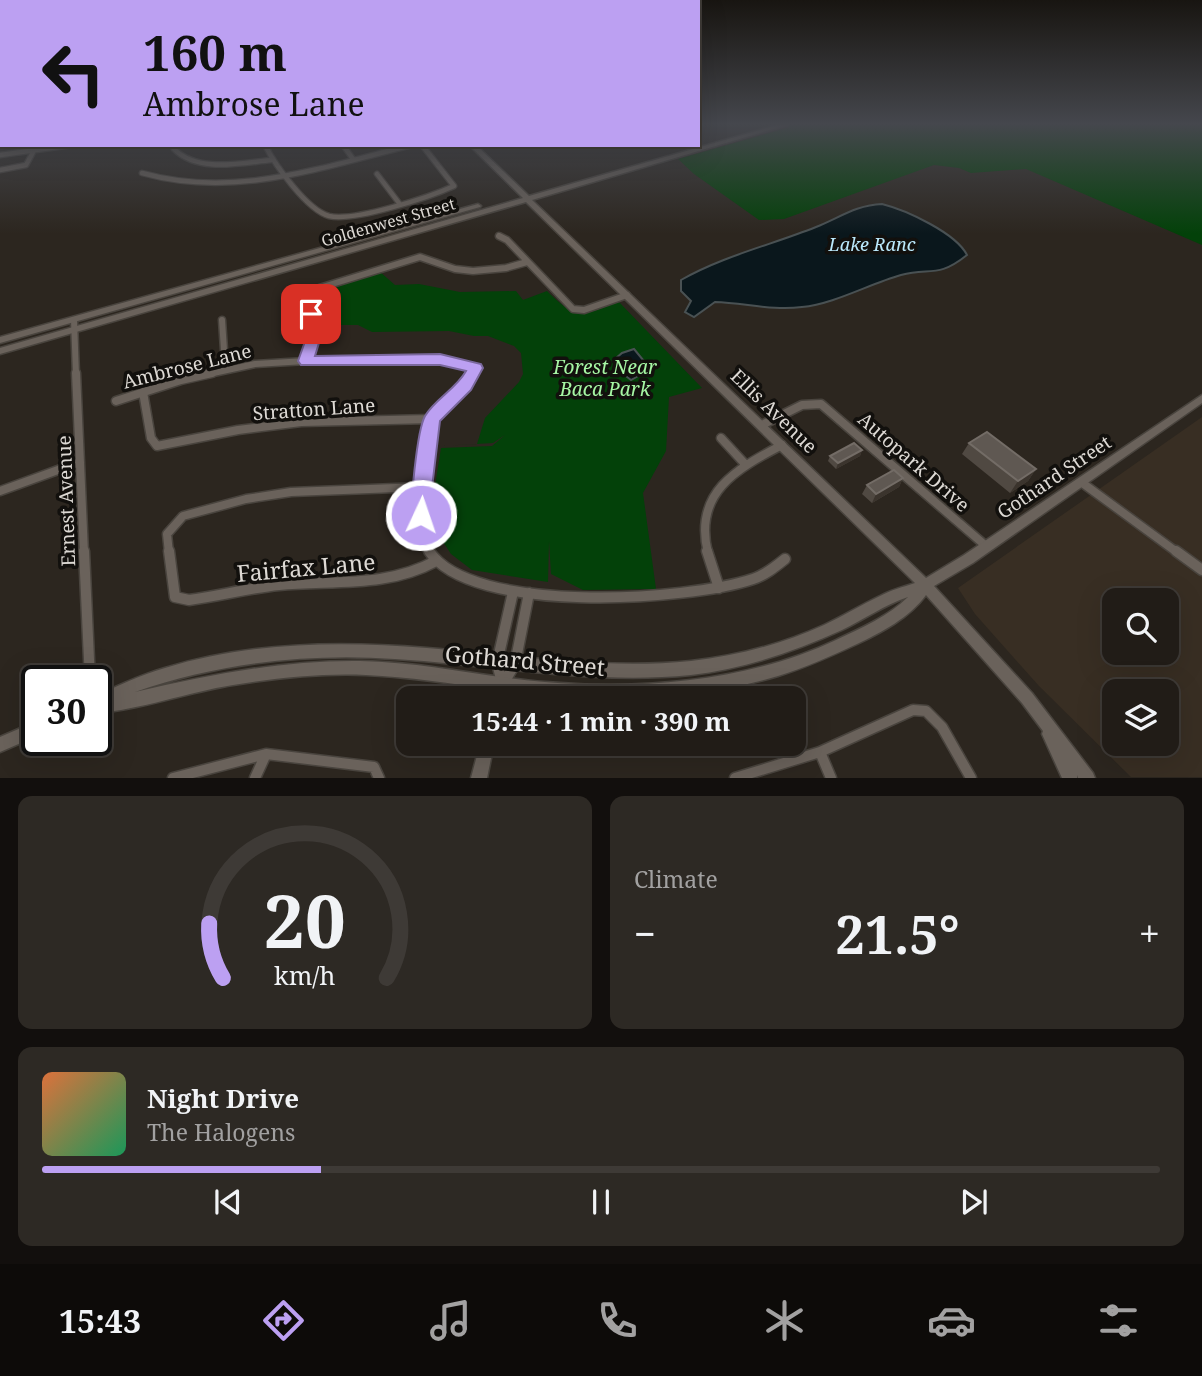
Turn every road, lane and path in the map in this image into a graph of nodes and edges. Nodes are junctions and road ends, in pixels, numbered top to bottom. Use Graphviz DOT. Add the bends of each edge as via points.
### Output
graph roads {
  1 [pos="28,161"];
  2 [pos="202,161"];
  3 [pos="245,161"];
  4 [pos="272,161"];
  5 [pos="343,161"];
  6 [pos="435,161"];
  7 [pos="490,161"];
  8 [pos="638,161"];
  9 [pos="649,161"];
  10 [pos="0,170"];
  11 [pos="142,173"];
  12 [pos="377,174"];
  13 [pos="284,175"];
  14 [pos="526,195"];
  15 [pos="399,203"];
  16 [pos="499,236"];
  17 [pos="527,262"];
  18 [pos="627,295"];
  19 [pos="222,320"];
  20 [pos="75,324"];
  21 [pos="0,340"];
  22 [pos="0,351"];
  23 [pos="306,361"];
  24 [pos="229,369"];
  25 [pos="143,392"];
  26 [pos="1202,398"];
  27 [pos="116,401"];
  28 [pos="432,419"];
  29 [pos="762,425"];
  30 [pos="721,438"];
  31 [pos="782,445"];
  32 [pos="80,462"];
  33 [pos="744,464"];
  34 [pos="1082,482"];
  35 [pos="422,487"];
  36 [pos="0,491"];
  37 [pos="986,546"];
  38 [pos="785,559"];
  39 [pos="436,561"];
  40 [pos="1202,570"];
  41 [pos="925,585"];
  42 [pos="719,588"];
  43 [pos="513,592"];
  44 [pos="529,593"];
  45 [pos="497,663"];
  46 [pos="515,664"];
  47 [pos="89,665"];
  48 [pos="475,686"];
  49 [pos="500,686"];
  50 [pos="504,686"];
  51 [pos="694,686"];
  52 [pos="112,696"];
  53 [pos="112,704"];
  54 [pos="1039,714"];
  55 [pos="21,735"];
  56 [pos="0,745"];
  57 [pos="820,752"];
  58 [pos="266,754"];
  59 [pos="484,756"];
  60 [pos="378,776"];
  61 [pos="173,778"];
  62 [pos="256,778"];
  63 [pos="479,778"];
  64 [pos="734,778"];
  65 [pos="831,778"];
  66 [pos="971,778"];
  67 [pos="1070,778"];
  68 [pos="1088,778"];
  1 -- 10 [label="street"];
  2 -- 3 [label="street"];
  4 -- 13 [label="street"];
  5 -- 13 [label="street"];
  6 -- 15 [label="street" via="454,184"];
  7 -- 14 [label="street, Ellis Avenue"];
  8 -- 14 [label="street, Goldenwest Street"];
  9 -- 14 [label="street, Goldenwest Street"];
  11 -- 13 [label="street" via="175,182 215,184"];
  12 -- 15 [label="street"];
  13 -- 15 [label="street" via="327,216 354,215"];
  14 -- 18 [label="street, Ellis Avenue"];
  14 -- 20 [label="street, Goldenwest Street"];
  16 -- 17 [label="street"];
  17 -- 18 [label="street" via="573,309 584,310"];
  17 -- 23 [label="street" via="473,271 420,257 316,289 309,302 315,333"];
  18 -- 29 [label="street, Ellis Avenue"];
  19 -- 24 [label="street"];
  20 -- 21 [label="street, Goldenwest Street"];
  20 -- 22 [label="street, Goldenwest Street"];
  20 -- 32 [label="street, Ernest Avenue"];
  23 -- 24 [label="street, Ambrose Lane"];
  23 -- 28 [label="street, Ambrose Lane" via="440,359 476,368"];
  24 -- 25 [label="street, Ambrose Lane"];
  25 -- 27 [label="street, Ambrose Lane"];
  25 -- 28 [label="street, Stratton Lane" via="151,438 157,446 269,425"];
  26 -- 34 [label="street, Gothard Street"];
  28 -- 35 [label="street"];
  29 -- 31 [label="street, Ellis Avenue"];
  29 -- 37 [label="street, Autopark Drive" via="802,405 821,404"];
  30 -- 33 [label="street"];
  31 -- 33 [label="street"];
  31 -- 41 [label="street, Ellis Avenue"];
  32 -- 36 [label="street"];
  32 -- 47 [label="street, Ernest Avenue"];
  33 -- 42 [label="street" via="724,480 705,518 706,545"];
  34 -- 37 [label="street, Gothard Street"];
  34 -- 40 [label="street"];
  35 -- 39 [label="street" via="422,531"];
  35 -- 39 [label="street, Fairfax Lane" via="291,492 183,516 167,534 176,597 189,600 276,585 390,580"];
  37 -- 41 [label="street, Gothard Street"];
  38 -- 42 [label="street" via="770,572"];
  39 -- 43 [label="street" via="464,580"];
  41 -- 46 [label="street, Gothard Street" via="883,600 805,639 693,668 612,673"];
  41 -- 51 [label="street, Gothard Street" via="912,606 844,645 776,670"];
  41 -- 54 [label="street, Ellis Avenue"];
  42 -- 44 [label="street" via="606,597"];
  43 -- 44 [label="street"];
  43 -- 45 [label="street"];
  44 -- 46 [label="street"];
  45 -- 46 [label="street, Gothard Street"];
  45 -- 49 [label="street"];
  45 -- 52 [label="street, Gothard Street" via="394,652 282,654 176,672 131,685"];
  46 -- 50 [label="street"];
  48 -- 53 [label="street, Gothard Street" via="397,671 345,668 285,671"];
  54 -- 67 [label="street, Ellis Avenue"];
  54 -- 68 [label="street, Ellis Avenue"];
  55 -- 56 [label="street"];
  57 -- 64 [label="street"];
  57 -- 65 [label="street"];
  57 -- 66 [label="street" via="912,710 926,711 942,727"];
  58 -- 60 [label="street" via="374,767"];
  58 -- 61 [label="street"];
  58 -- 62 [label="street"];
  59 -- 63 [label="street"];
}
